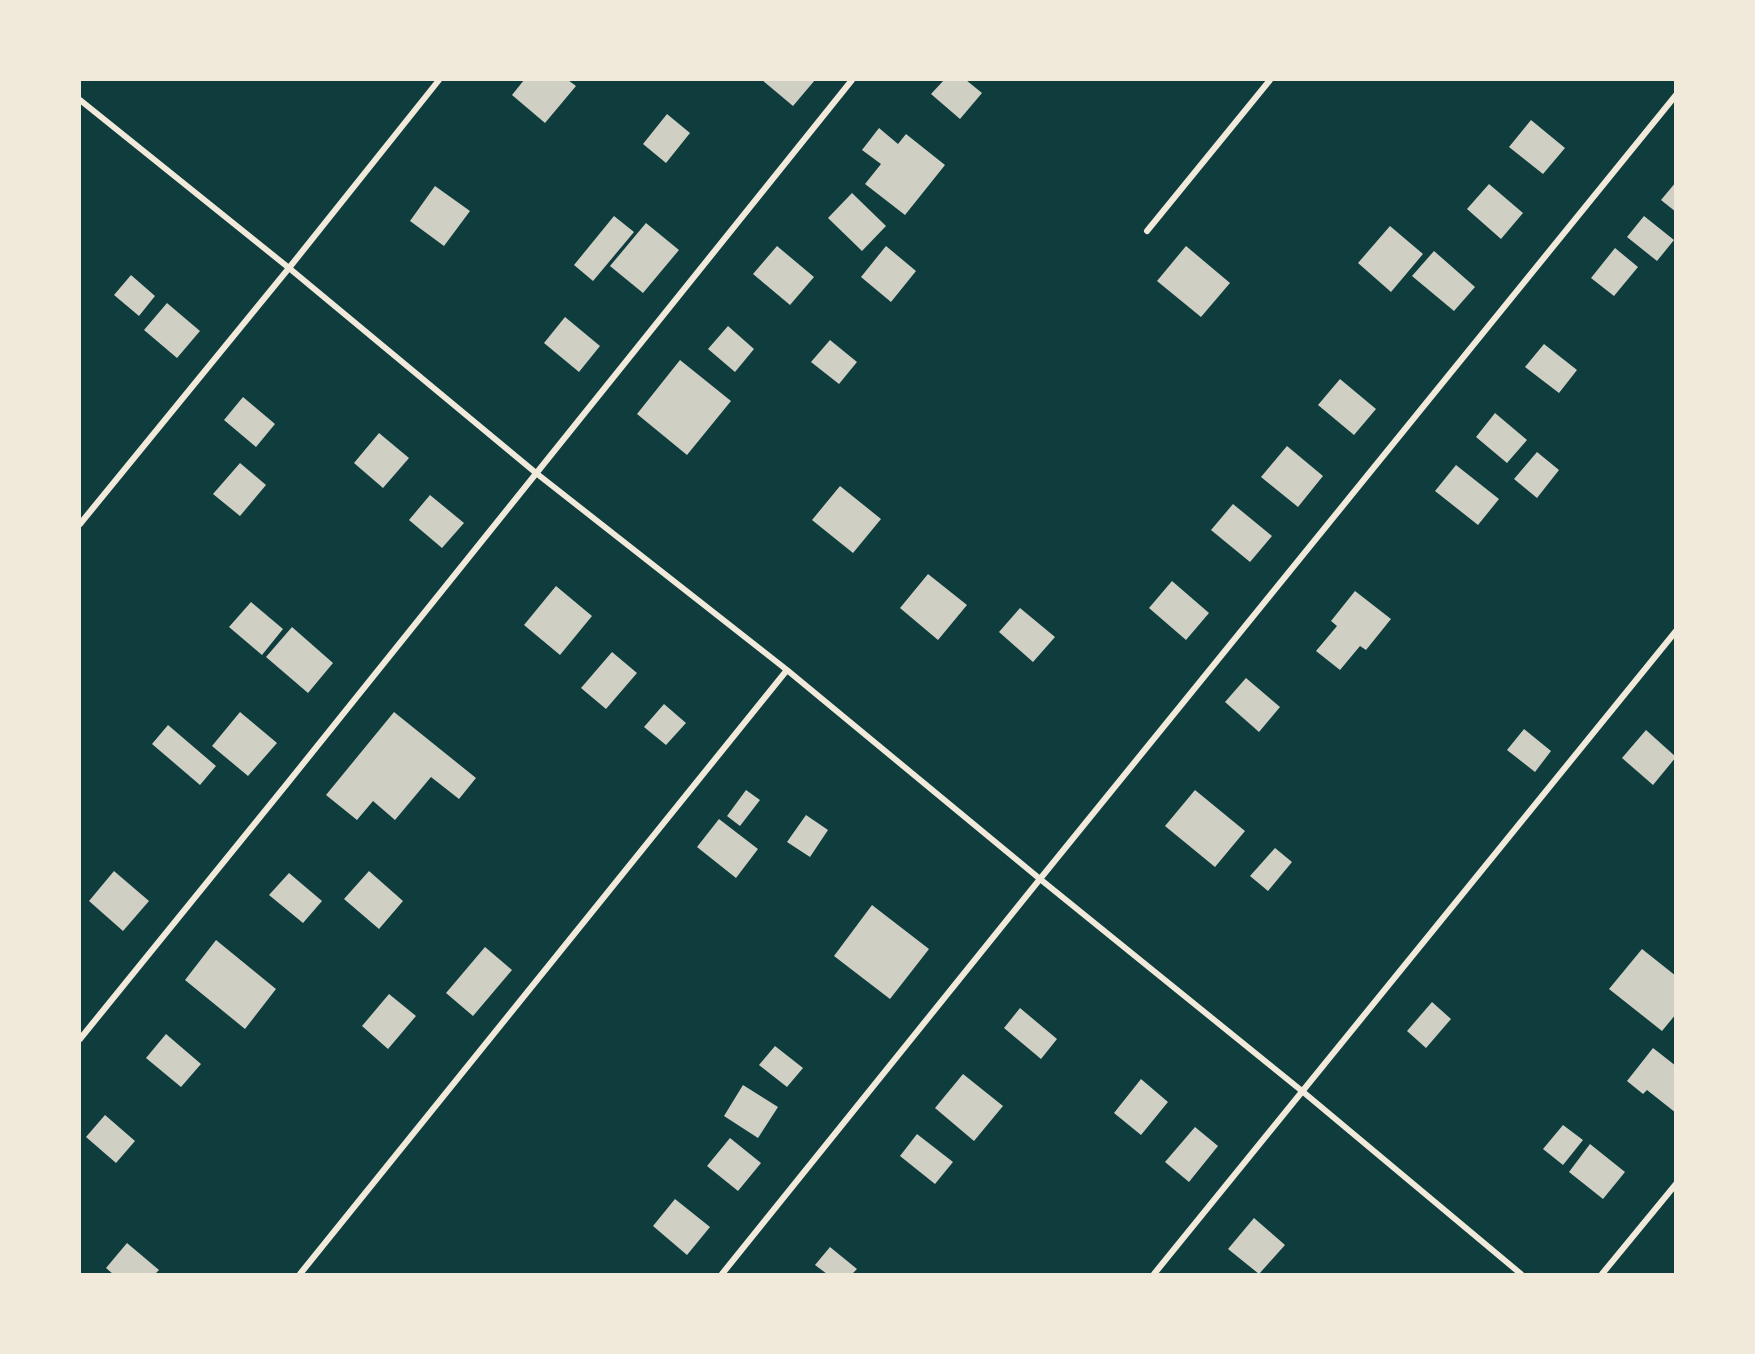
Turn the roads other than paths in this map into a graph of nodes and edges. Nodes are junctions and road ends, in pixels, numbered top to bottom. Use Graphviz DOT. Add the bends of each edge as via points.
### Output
graph roads {
  1 [pos="439,80"];
  2 [pos="852,80"];
  3 [pos="1270,80"];
  4 [pos="1676,95"];
  5 [pos="80,100"];
  6 [pos="1147,231"];
  7 [pos="290,267"];
  8 [pos="536,473"];
  9 [pos="80,524"];
  10 [pos="1676,631"];
  11 [pos="787,670"];
  12 [pos="1040,879"];
  13 [pos="80,1039"];
  14 [pos="1302,1091"];
  15 [pos="1676,1184"];
  16 [pos="300,1275"];
  17 [pos="722,1275"];
  18 [pos="1154,1275"];
  19 [pos="1521,1275"];
  20 [pos="1602,1275"];
  1 -- 7 [label="street"];
  2 -- 8 [label="street"];
  3 -- 6 [label="street"];
  4 -- 12 [label="street"];
  5 -- 7 [label="street"];
  7 -- 8 [label="street"];
  7 -- 9 [label="street"];
  8 -- 11 [label="street"];
  8 -- 13 [label="street"];
  10 -- 14 [label="street"];
  11 -- 12 [label="street"];
  11 -- 16 [label="street"];
  12 -- 14 [label="street"];
  12 -- 17 [label="street"];
  14 -- 18 [label="street"];
  14 -- 19 [label="street"];
  15 -- 20 [label="street"];
}
